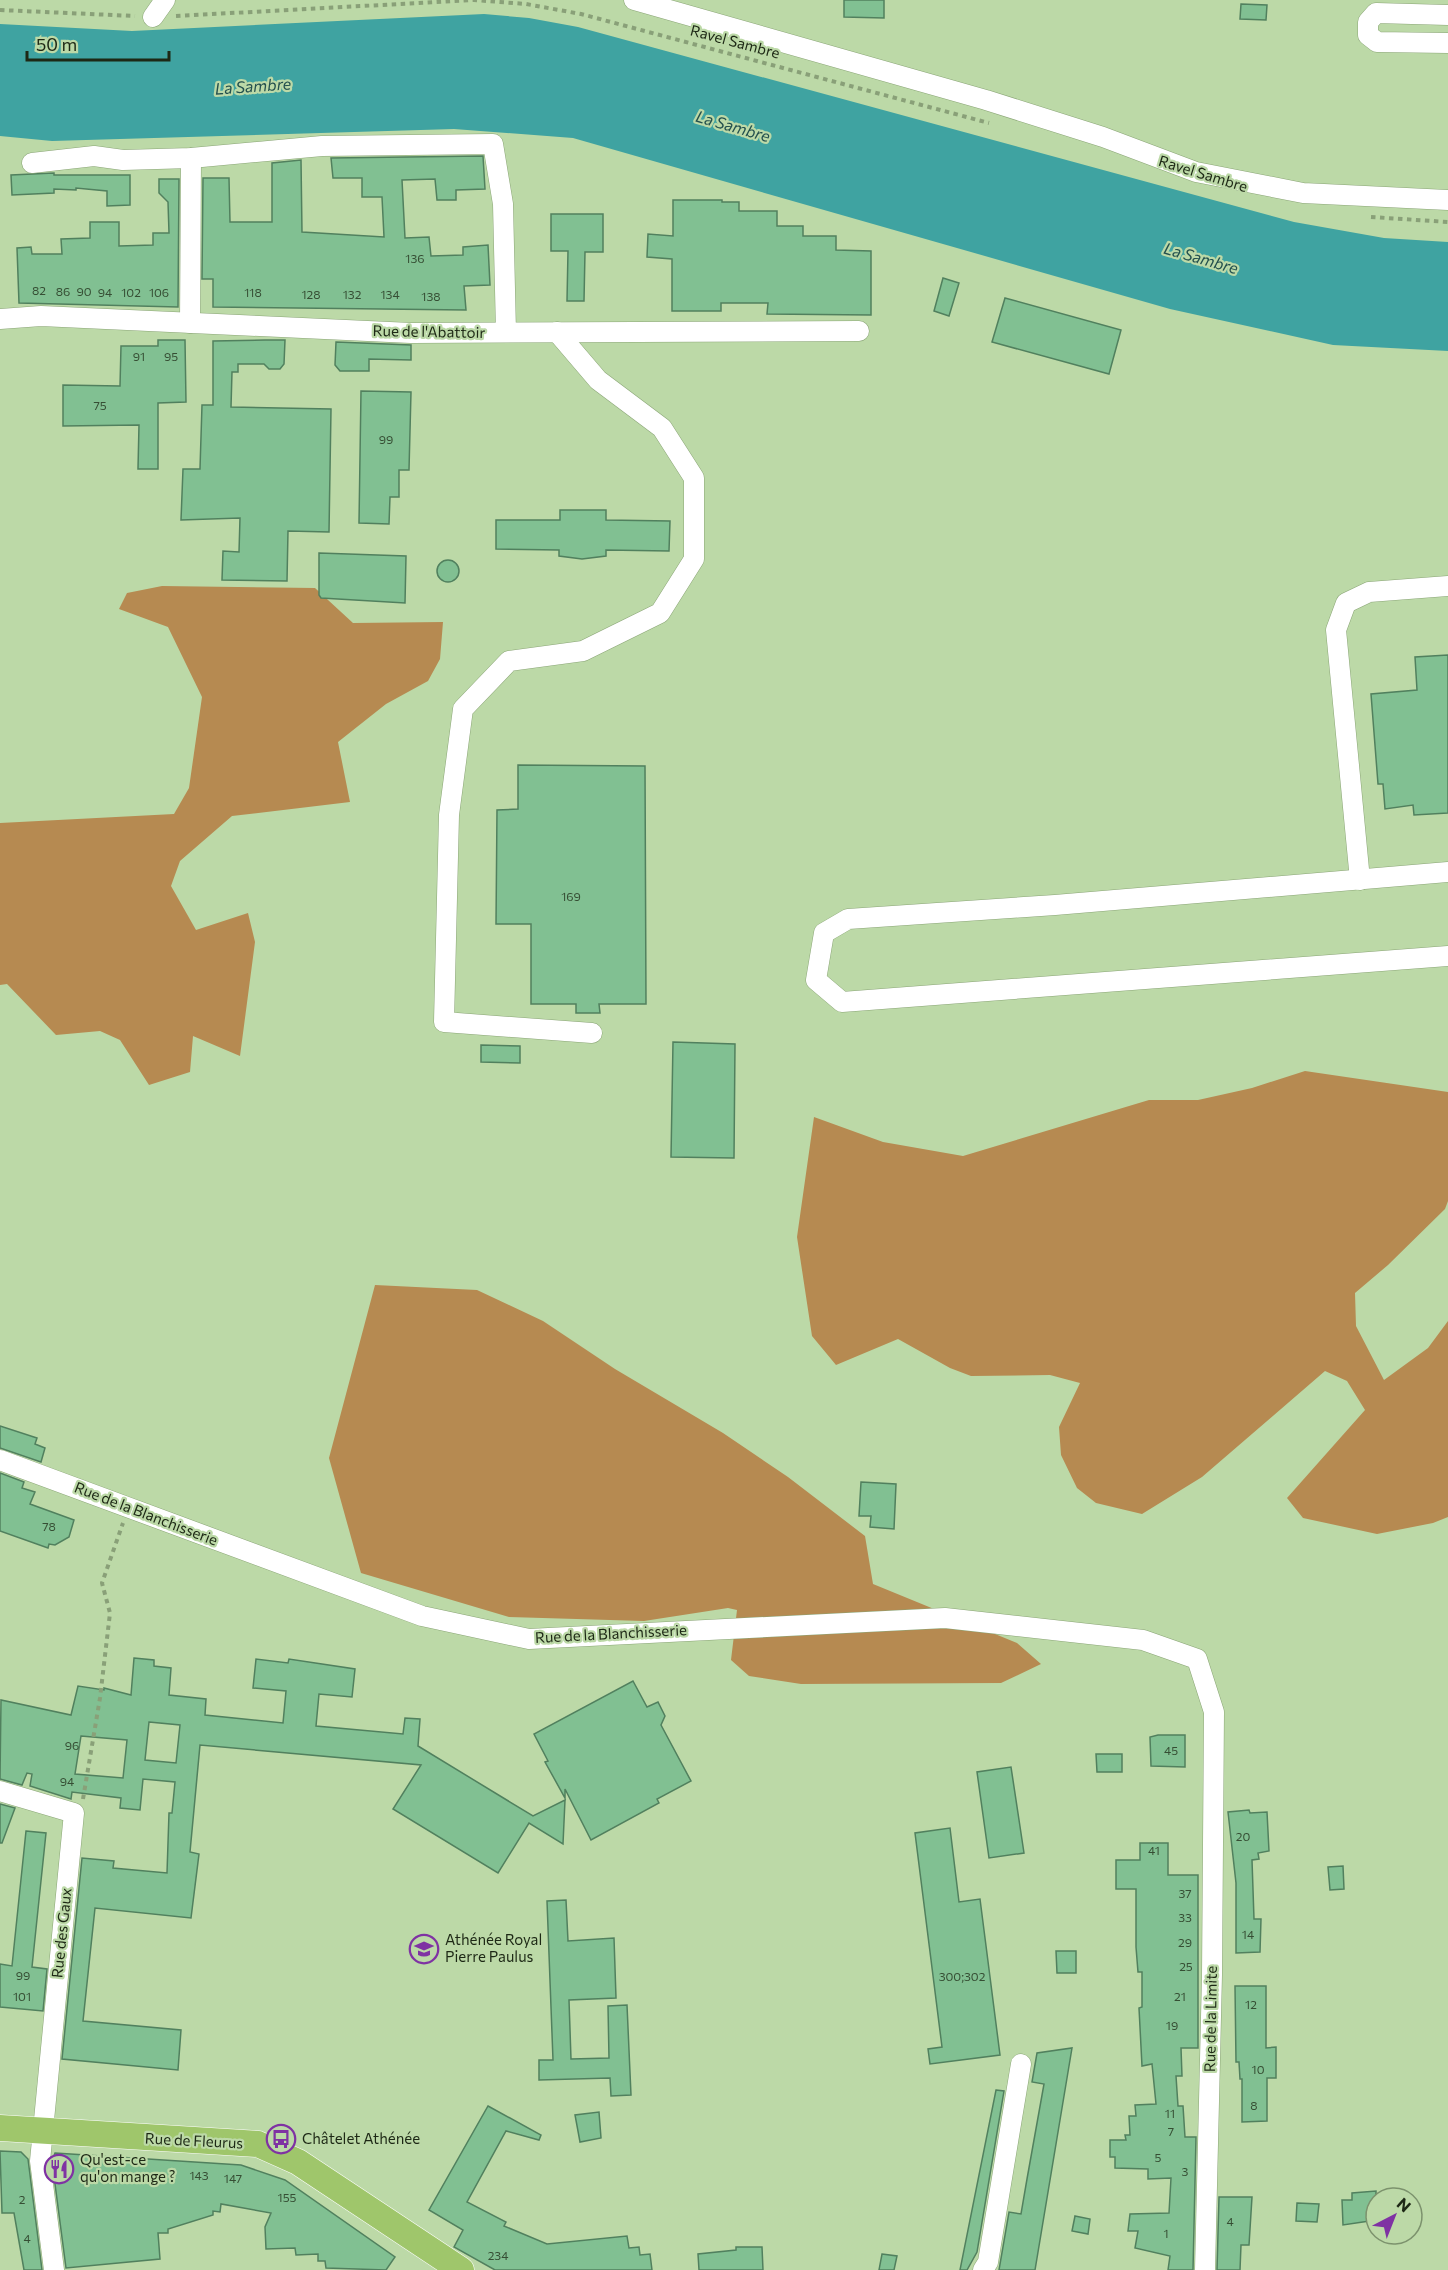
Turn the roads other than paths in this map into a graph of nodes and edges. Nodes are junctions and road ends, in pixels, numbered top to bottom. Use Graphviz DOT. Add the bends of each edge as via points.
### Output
graph roads {
  1 [pos="165,0"];
  2 [pos="634,0"];
  3 [pos="1448,15"];
  4 [pos="153,17"];
  5 [pos="1448,44"];
  6 [pos="191,158"];
  7 [pos="32,163"];
  8 [pos="1448,200"];
  9 [pos="0,320"];
  10 [pos="190,323"];
  11 [pos="859,331"];
  12 [pos="506,332"];
  13 [pos="557,332"];
  14 [pos="1448,586"];
  15 [pos="1448,872"];
  16 [pos="1360,880"];
  17 [pos="1448,956"];
  18 [pos="592,1034"];
  19 [pos="0,1460"];
  20 [pos="1213,1767"];
  21 [pos="0,1791"];
  22 [pos="1021,2064"];
  23 [pos="0,2128"];
  24 [pos="43,2130"];
  25 [pos="54,2270"];
  26 [pos="461,2270"];
  27 [pos="983,2270"];
  28 [pos="1205,2270"];
  1 -- 4 [label="street"];
  2 -- 8 [label="street" via="986,100 1196,172 1303,193"];
  3 -- 5 [label="street" via="1376,13 1368,22 1368,35 1377,42"];
  6 -- 7 [label="street" via="123,160 94,156"];
  6 -- 10 [label="street"];
  6 -- 12 [label="street" via="322,146 493,144 503,204"];
  9 -- 10 [label="street, Rue de l'Abattoir" via="41,316"];
  10 -- 12 [label="street, Rue de l'Abattoir" via="411,333"];
  11 -- 13 [label="street, Rue de l'Abattoir"];
  12 -- 13 [label="street, Rue de l'Abattoir"];
  13 -- 18 [label="street" via="598,380 662,428 693,478 694,559 660,613 583,651 509,661 462,709 449,815 444,1022"];
  14 -- 16 [label="street" via="1369,592 1346,603 1336,630"];
  15 -- 16 [label="street"];
  16 -- 17 [label="street" via="848,919 824,933 816,980 842,1002"];
  19 -- 20 [label="street, Rue de la Blanchisserie" via="422,1616 529,1639 945,1618 1143,1640 1197,1659 1214,1712"];
  20 -- 28 [label="street, Rue de la Limite"];
  21 -- 24 [label="street, Rue des Gaux" via="74,1813"];
  22 -- 27 [label="street" via="988,2262"];
  23 -- 24 [label="main road, Rue de Fleurus"];
  24 -- 25 [label="street, Rue des Gaux" via="39,2161"];
  24 -- 26 [label="main road, Rue de Fleurus" via="258,2144 298,2162"];
}
